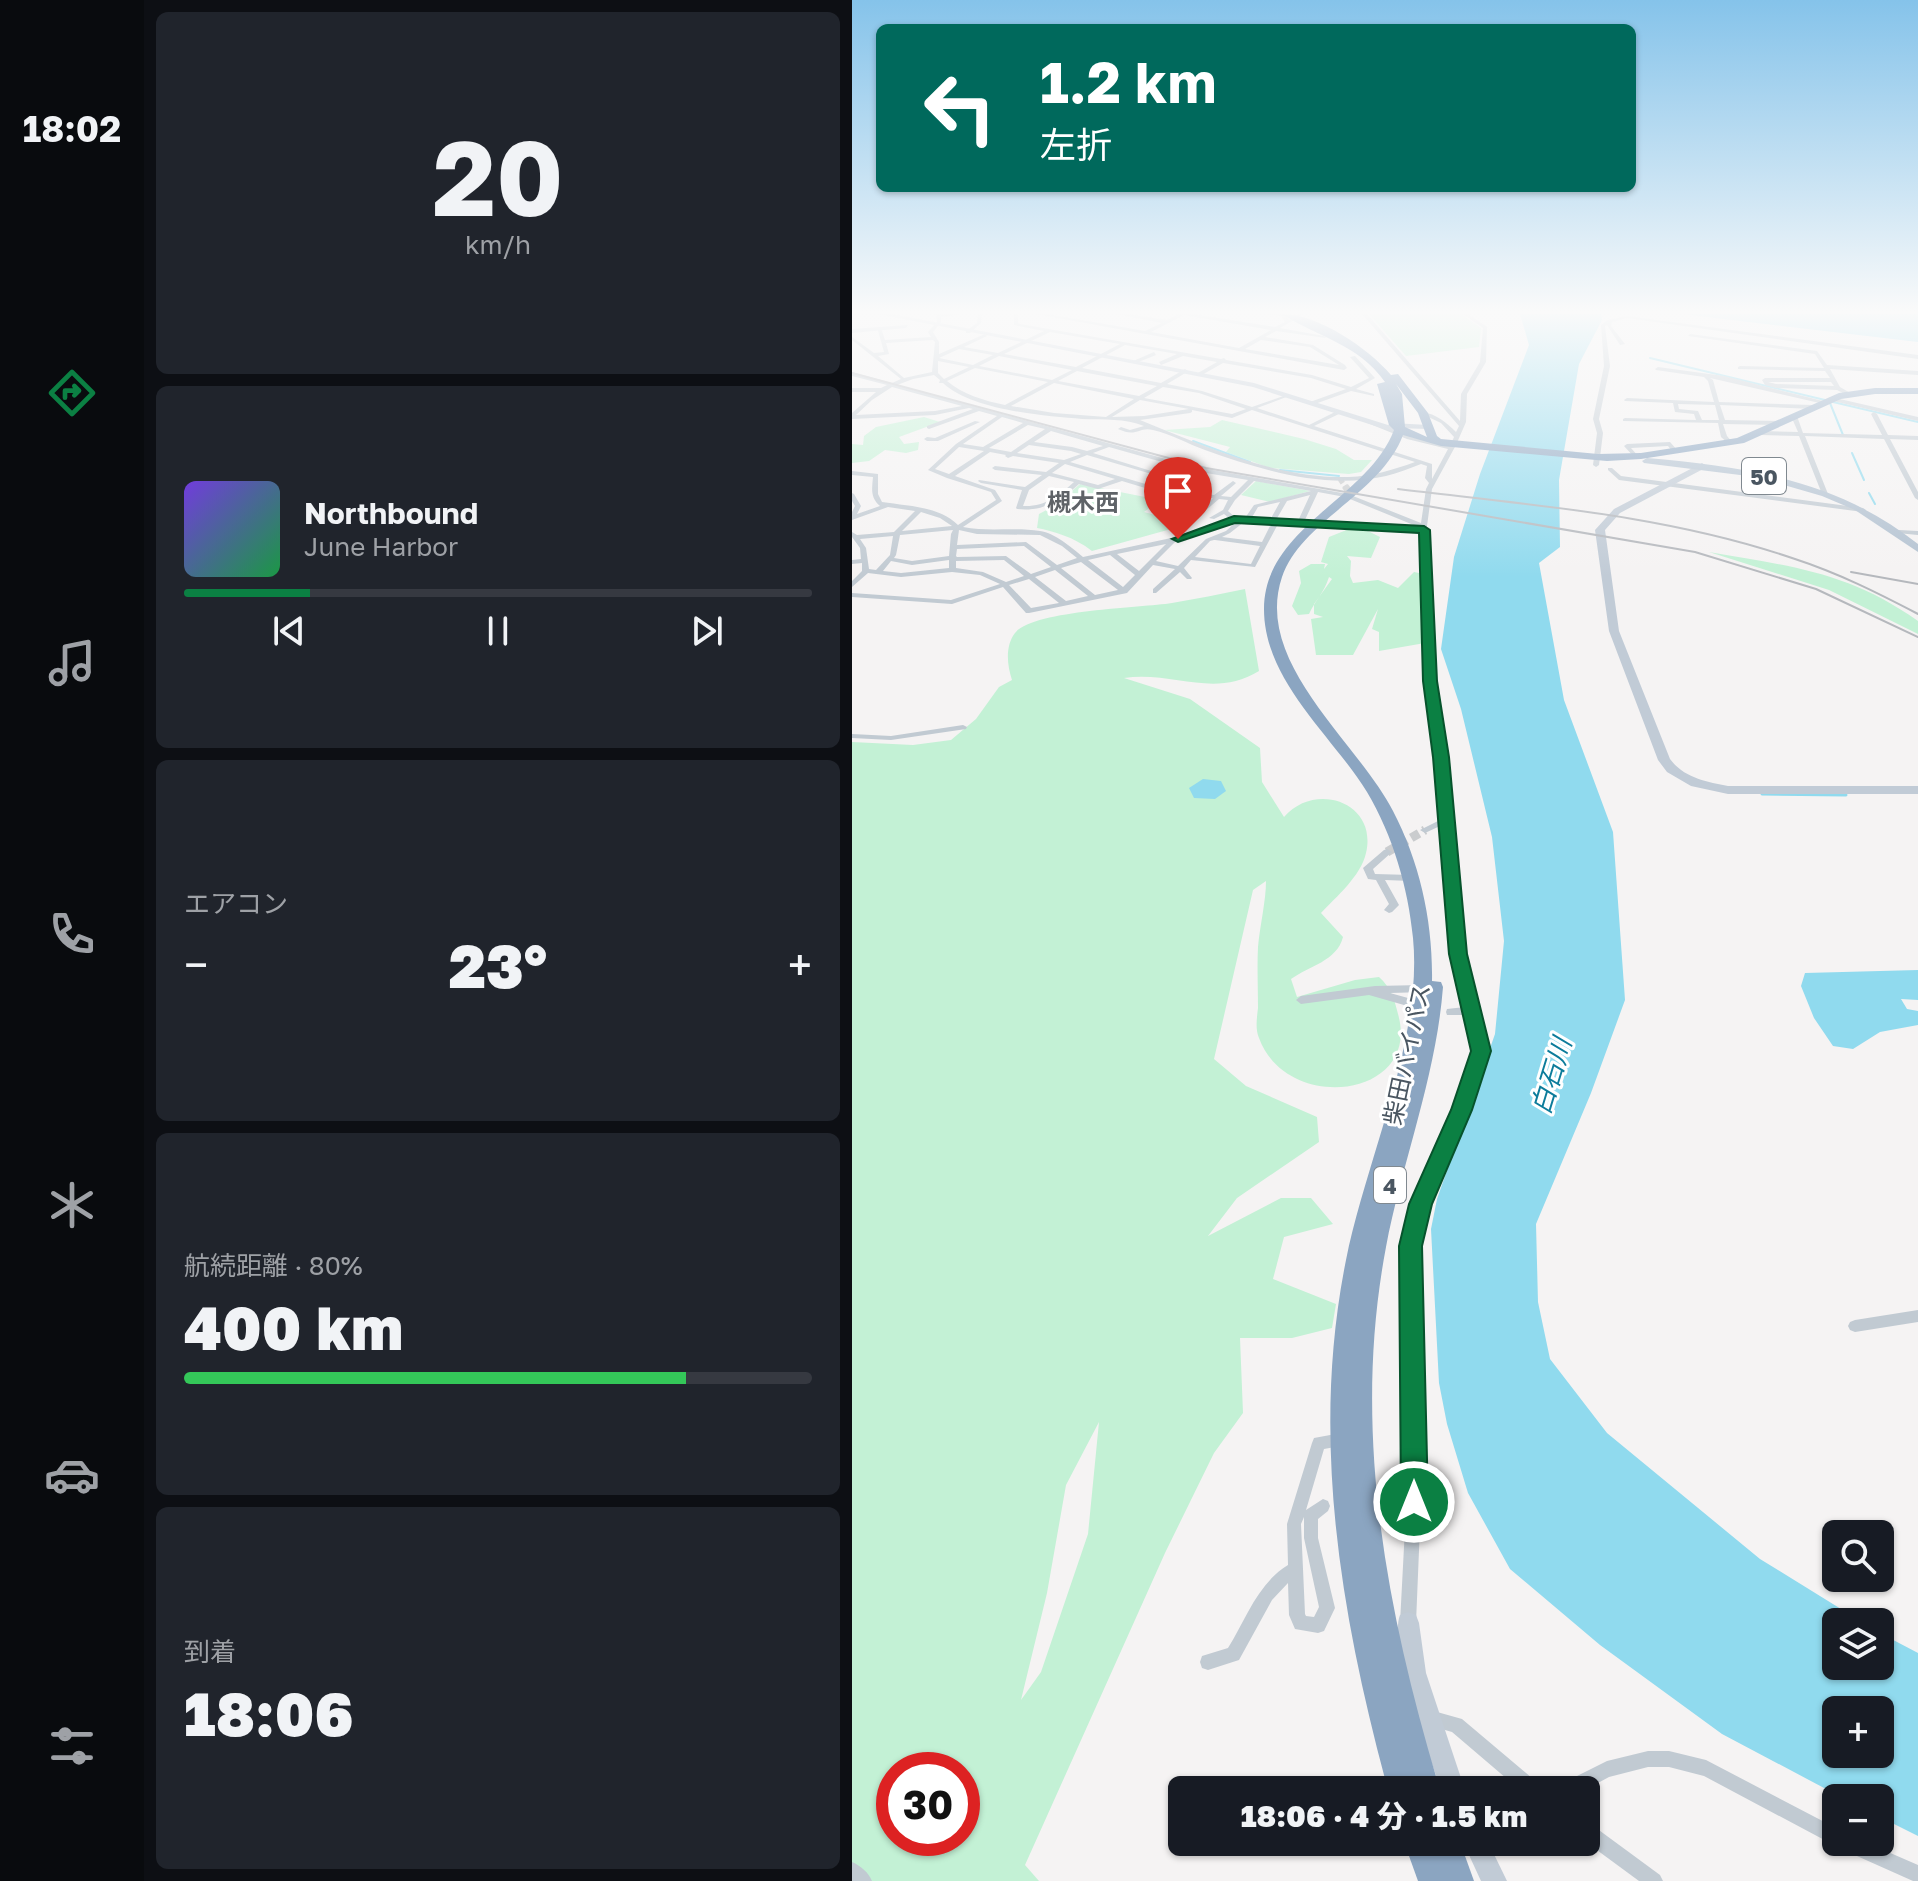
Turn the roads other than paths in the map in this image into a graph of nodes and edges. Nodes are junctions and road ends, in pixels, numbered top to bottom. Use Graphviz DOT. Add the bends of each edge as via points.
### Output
graph roads {
  1 [pos="869,402"];
  2 [pos="954,402"];
  3 [pos="992,402"];
  4 [pos="1015,402"];
  5 [pos="1132,402"];
  6 [pos="1158,402"];
  7 [pos="1226,402"];
  8 [pos="1271,402"];
  9 [pos="1308,402"];
  10 [pos="1315,402"];
  11 [pos="1390,402"];
  12 [pos="1406,402"];
  13 [pos="1415,402"];
  14 [pos="1441,402"];
  15 [pos="1463,402"];
  16 [pos="1600,402"];
  17 [pos="1670,402"];
  18 [pos="1675,402"];
  19 [pos="1783,402"];
  20 [pos="1823,402"];
  21 [pos="1829,402"];
  22 [pos="1312,403"];
  23 [pos="1717,403"];
  24 [pos="970,406"];
  25 [pos="1007,406"];
  26 [pos="983,408"];
  27 [pos="1253,409"];
  28 [pos="1200,410"];
  29 [pos="993,412"];
  30 [pos="1339,412"];
  31 [pos="1423,413"];
  32 [pos="1874,414"];
  33 [pos="1002,415"];
  34 [pos="852,416"];
  35 [pos="1794,416"];
  36 [pos="1106,418"];
  37 [pos="1128,419"];
  38 [pos="1918,419"];
  39 [pos="1398,420"];
  40 [pos="1625,420"];
  41 [pos="1699,420"];
  42 [pos="1721,421"];
  43 [pos="977,422"];
  44 [pos="1029,422"];
  45 [pos="1370,422"];
  46 [pos="1780,423"];
  47 [pos="1461,425"];
  48 [pos="1311,426"];
  49 [pos="929,427"];
  50 [pos="1148,427"];
  51 [pos="1428,427"];
  52 [pos="1050,429"];
  53 [pos="1121,429"];
  54 [pos="962,433"];
  55 [pos="1761,433"];
  56 [pos="1801,435"];
  57 [pos="1414,437"];
  58 [pos="1886,437"];
  59 [pos="1918,438"];
  60 [pos="927,439"];
  61 [pos="1027,443"];
  62 [pos="1730,443"];
  63 [pos="1454,444"];
  64 [pos="958,445"];
  65 [pos="1107,446"];
  66 [pos="986,450"];
  67 [pos="1675,451"];
  68 [pos="1086,453"];
  69 [pos="1010,456"];
  70 [pos="1145,457"];
  71 [pos="1645,457"];
  72 [pos="1594,460"];
  73 [pos="1064,462"];
  74 [pos="1419,463"];
  75 [pos="1128,466"];
  76 [pos="1702,466"];
  77 [pos="995,468"];
  78 [pos="1194,469"];
  79 [pos="1610,469"];
  80 [pos="852,473"];
  81 [pos="1049,474"];
  82 [pos="1107,476"];
  83 [pos="949,477"];
  84 [pos="1122,479"];
  85 [pos="1174,479"];
  86 [pos="977,480"];
  87 [pos="1208,480"];
  88 [pos="1252,480"];
  89 [pos="967,482"];
  90 [pos="1078,482"];
  91 [pos="1432,482"];
  92 [pos="1233,483"];
  93 [pos="1668,484"];
  94 [pos="1026,489"];
  95 [pos="1155,489"];
  96 [pos="1315,491"];
  97 [pos="1189,494"];
  98 [pos="1825,494"];
  99 [pos="852,495"];
  100 [pos="1216,497"];
  101 [pos="1918,498"];
  102 [pos="1232,499"];
  103 [pos="1284,500"];
  104 [pos="888,505"];
  105 [pos="919,510"];
  106 [pos="1382,510"];
  107 [pos="1863,510"];
  108 [pos="1225,511"];
  109 [pos="1212,518"];
  110 [pos="1234,520"];
  111 [pos="1245,520"];
  112 [pos="1273,522"];
  113 [pos="1300,524"];
  114 [pos="904,525"];
  115 [pos="1368,526"];
  116 [pos="957,528"];
  117 [pos="1424,528"];
  118 [pos="897,532"];
  119 [pos="1899,532"];
  120 [pos="1041,533"];
  121 [pos="1918,533"];
  122 [pos="869,534"];
  123 [pos="854,535"];
  124 [pos="1213,537"];
  125 [pos="1173,540"];
  126 [pos="1026,544"];
  127 [pos="1264,544"];
  128 [pos="954,547"];
  129 [pos="863,548"];
  130 [pos="1233,548"];
  131 [pos="852,549"];
  132 [pos="1918,549"];
  133 [pos="1112,553"];
  134 [pos="954,558"];
  135 [pos="1006,558"];
  136 [pos="1189,558"];
  137 [pos="891,559"];
  138 [pos="1082,559"];
  139 [pos="865,561"];
  140 [pos="852,562"];
  141 [pos="1150,562"];
  142 [pos="1221,563"];
  143 [pos="1057,568"];
  144 [pos="1180,568"];
  145 [pos="952,570"];
  146 [pos="866,571"];
  147 [pos="878,572"];
  148 [pos="981,573"];
  149 [pos="1139,575"];
  150 [pos="1029,576"];
  151 [pos="1189,578"];
  152 [pos="852,585"];
  153 [pos="1005,585"];
  154 [pos="1123,591"];
  155 [pos="1156,591"];
  156 [pos="852,595"];
  157 [pos="1095,598"];
  158 [pos="1065,604"];
  159 [pos="1274,617"];
  160 [pos="963,727"];
  161 [pos="852,736"];
  162 [pos="1918,790"];
  163 [pos="1446,820"];
  164 [pos="1425,830"];
  165 [pos="1387,852"];
  166 [pos="1411,878"];
  167 [pos="1380,879"];
  168 [pos="1389,910"];
  169 [pos="1369,991"];
  170 [pos="1413,995"];
  171 [pos="1301,1000"];
  172 [pos="1470,1011"];
  173 [pos="1451,1012"];
  174 [pos="1918,1316"];
  175 [pos="1855,1326"];
  176 [pos="1341,1440"];
  177 [pos="1378,1501"];
  178 [pos="1414,1502"];
  179 [pos="1323,1506"];
  180 [pos="1295,1569"];
  181 [pos="1408,1623"];
  182 [pos="1208,1662"];
  183 [pos="1428,1718"];
  184 [pos="1400,1776"];
  185 [pos="1421,1776"];
  186 [pos="1448,1776"];
  187 [pos="1516,1776"];
  188 [pos="1594,1776"];
  189 [pos="1822,1830"];
  190 [pos="1600,1841"];
  191 [pos="1425,1856"];
  192 [pos="1449,1856"];
  193 [pos="1482,1856"];
  194 [pos="1877,1856"];
  195 [pos="852,1871"];
  196 [pos="1918,1874"];
  197 [pos="863,1881"];
  198 [pos="1434,1881"];
  199 [pos="1458,1881"];
  200 [pos="1494,1881"];
  201 [pos="1654,1881"];
  1 -- 34 [label="street"];
  2 -- 24 [label="street"];
  3 -- 25 [label="street"];
  4 -- 25 [label="street"];
  5 -- 36 [label="street"];
  6 -- 28 [label="street"];
  7 -- 27 [label="street"];
  8 -- 27 [label="street"];
  9 -- 22 [label="street"];
  10 -- 22 [label="street"];
  11 -- 39 [label="highway"];
  12 -- 39 [label="highway"];
  13 -- 31 [label="highway"];
  14 -- 47 [label="street"];
  15 -- 47 [label="street"];
  16 -- 72 [label="street"];
  17 -- 18 [label="street"];
  18 -- 23 [label="street"];
  18 -- 41 [label="street" via="1677,411 1696,412"];
  19 -- 23 [label="street"];
  20 -- 35 [label="highway"];
  21 -- 38 [label="street"];
  22 -- 30 [label="street"];
  23 -- 42 [label="street"];
  24 -- 26 [label="street"];
  24 -- 34 [label="street" via="935,413"];
  25 -- 36 [label="street"];
  26 -- 29 [label="street"];
  26 -- 49 [label="street"];
  27 -- 28 [label="street" via="1235,416"];
  27 -- 48 [label="street"];
  28 -- 37 [label="street"];
  29 -- 33 [label="street"];
  29 -- 43 [label="street"];
  30 -- 45 [label="street"];
  30 -- 48 [label="street"];
  31 -- 51 [label="highway"];
  31 -- 63 [label="street" via="1443,422"];
  32 -- 58 [label="street"];
  33 -- 44 [label="street"];
  33 -- 64 [label="street"];
  35 -- 46 [label="highway"];
  35 -- 56 [label="street"];
  36 -- 37 [label="street"];
  37 -- 50 [label="street"];
  39 -- 45 [label="street"];
  39 -- 51 [label="street"];
  39 -- 57 [label="highway"];
  39 -- 159 [label="highway, 柴田バイパス / 4" via="1403,442 1389,464 1292,556"];
  40 -- 41 [label="street"];
  41 -- 42 [label="street"];
  42 -- 46 [label="street"];
  42 -- 62 [label="street"];
  43 -- 54 [label="street"];
  43 -- 60 [label="street"];
  44 -- 52 [label="street"];
  44 -- 66 [label="street"];
  45 -- 57 [label="street"];
  45 -- 63 [label="street" via="1409,438"];
  46 -- 55 [label="highway"];
  47 -- 63 [label="street"];
  48 -- 74 [label="street"];
  50 -- 53 [label="street"];
  50 -- 74 [label="street" via="1268,470 1339,478 1391,475"];
  51 -- 63 [label="highway" via="1432,437"];
  52 -- 61 [label="street"];
  52 -- 65 [label="street"];
  55 -- 56 [label="street"];
  55 -- 62 [label="highway"];
  56 -- 58 [label="street"];
  56 -- 98 [label="street"];
  57 -- 63 [label="highway"];
  58 -- 59 [label="street"];
  58 -- 101 [label="street"];
  61 -- 68 [label="street"];
  61 -- 69 [label="street"];
  62 -- 67 [label="highway"];
  63 -- 72 [label="highway"];
  63 -- 91 [label="street"];
  64 -- 66 [label="street"];
  64 -- 83 [label="street" via="931,470"];
  65 -- 68 [label="street"];
  65 -- 70 [label="street"];
  66 -- 69 [label="street"];
  66 -- 83 [label="street"];
  67 -- 71 [label="highway"];
  67 -- 71 [label="street" via="1662,442 1627,446"];
  68 -- 73 [label="street"];
  68 -- 75 [label="street"];
  69 -- 73 [label="street"];
  69 -- 77 [label="street"];
  70 -- 75 [label="street"];
  70 -- 78 [label="street"];
  71 -- 72 [label="highway"];
  71 -- 76 [label="main road, 50"];
  73 -- 81 [label="street"];
  73 -- 82 [label="street"];
  74 -- 91 [label="street" via="1430,465"];
  75 -- 82 [label="street"];
  75 -- 85 [label="street"];
  76 -- 93 [label="street"];
  76 -- 98 [label="main road, 50" via="1765,476"];
  77 -- 81 [label="street"];
  77 -- 86 [label="street"];
  78 -- 85 [label="street"];
  78 -- 88 [label="street"];
  79 -- 93 [label="street" via="1620,482"];
  80 -- 104 [label="street" via="876,475 876,500"];
  81 -- 90 [label="street"];
  81 -- 94 [label="street"];
  82 -- 84 [label="street"];
  83 -- 89 [label="street"];
  84 -- 90 [label="street" via="1098,487"];
  84 -- 95 [label="street"];
  85 -- 95 [label="street"];
  86 -- 89 [label="street"];
  86 -- 94 [label="street"];
  87 -- 97 [label="street"];
  88 -- 96 [label="street"];
  88 -- 102 [label="street"];
  89 -- 116 [label="street" via="993,491 999,501"];
  90 -- 94 [label="street" via="1038,510 1019,508"];
  91 -- 117 [label="street"];
  92 -- 100 [label="street"];
  93 -- 107 [label="street"];
  93 -- 162 [label="street" via="1609,517 1600,536 1614,631 1671,769 1695,783 1728,790"];
  95 -- 97 [label="street"];
  96 -- 103 [label="street"];
  96 -- 106 [label="street" via="1352,496"];
  96 -- 113 [label="street"];
  97 -- 100 [label="street"];
  97 -- 100 [label="street" via="1159,513 1191,521"];
  98 -- 107 [label="main road, 50"];
  99 -- 104 [label="street" via="858,506 852,518"];
  100 -- 102 [label="street"];
  102 -- 108 [label="street"];
  103 -- 111 [label="street" via="1256,506"];
  103 -- 112 [label="street"];
  104 -- 105 [label="street"];
  105 -- 114 [label="street"];
  105 -- 116 [label="street"];
  106 -- 115 [label="street"];
  106 -- 117 [label="street"];
  107 -- 119 [label="main road, 50"];
  108 -- 109 [label="street"];
  108 -- 110 [label="street"];
  110 -- 111 [label="street"];
  110 -- 125 [label="street"];
  111 -- 112 [label="street"];
  111 -- 124 [label="street"];
  112 -- 113 [label="street"];
  112 -- 127 [label="street"];
  113 -- 115 [label="street"];
  114 -- 118 [label="street"];
  114 -- 122 [label="street"];
  115 -- 117 [label="street"];
  116 -- 118 [label="street"];
  116 -- 120 [label="street"];
  116 -- 128 [label="street"];
  117 -- 163 [label="street" via="1430,681"];
  118 -- 122 [label="street"];
  118 -- 137 [label="street"];
  119 -- 121 [label="street"];
  119 -- 132 [label="main road, 50"];
  120 -- 126 [label="street"];
  120 -- 138 [label="street"];
  122 -- 123 [label="street"];
  123 -- 129 [label="street"];
  124 -- 130 [label="street"];
  124 -- 136 [label="street"];
  125 -- 133 [label="street"];
  125 -- 141 [label="street"];
  126 -- 128 [label="street"];
  126 -- 135 [label="street"];
  126 -- 143 [label="street"];
  127 -- 130 [label="street"];
  127 -- 142 [label="street" via="1253,566"];
  128 -- 134 [label="street"];
  129 -- 131 [label="street"];
  129 -- 139 [label="street"];
  130 -- 142 [label="street"];
  133 -- 138 [label="street"];
  133 -- 149 [label="street"];
  134 -- 135 [label="street"];
  134 -- 137 [label="street" via="912,563"];
  134 -- 145 [label="street"];
  135 -- 148 [label="street"];
  135 -- 150 [label="street"];
  136 -- 142 [label="street"];
  136 -- 144 [label="street"];
  137 -- 147 [label="street"];
  138 -- 143 [label="street"];
  138 -- 154 [label="street"];
  139 -- 140 [label="street"];
  139 -- 146 [label="street"];
  141 -- 144 [label="street"];
  141 -- 149 [label="street"];
  143 -- 150 [label="street"];
  143 -- 157 [label="street"];
  144 -- 151 [label="street"];
  144 -- 155 [label="street"];
  145 -- 147 [label="street"];
  145 -- 148 [label="street"];
  146 -- 147 [label="street"];
  146 -- 152 [label="street"];
  148 -- 153 [label="street"];
  149 -- 154 [label="street"];
  150 -- 153 [label="street"];
  150 -- 158 [label="street"];
  153 -- 156 [label="street" via="952,602"];
  153 -- 158 [label="street" via="1029,611"];
  154 -- 157 [label="street"];
  157 -- 158 [label="street"];
  159 -- 166 [label="highway, 柴田バイパス / 4" via="1291,673 1383,808"];
  159 -- 185 [label="highway, 柴田バイパス / 4" via="1300,671 1402,817 1430,906 1435,969 1431,1016 1374,1248 1363,1318 1358,1410 1363,1512 1375,1593"];
  160 -- 161 [label="street" via="891,738"];
  163 -- 164 [label="street"];
  163 -- 172 [label="street" via="1458,954"];
  165 -- 167 [label="street" via="1368,868 1371,877"];
  166 -- 167 [label="street"];
  166 -- 170 [label="highway, 柴田バイパス / 4" via="1423,944"];
  167 -- 168 [label="street" via="1394,905"];
  169 -- 170 [label="street"];
  169 -- 170 [label="street"];
  169 -- 171 [label="street"];
  170 -- 176 [label="highway, 柴田バイパス / 4" via="1412,1050 1357,1264 1347,1325"];
  172 -- 173 [label="street"];
  172 -- 178 [label="street" via="1480,1039 1479,1061 1425,1192 1411,1246"];
  174 -- 175 [label="street"];
  176 -- 180 [label="street" via="1319,1443 1313,1457 1294,1524"];
  176 -- 184 [label="highway, 柴田バイパス / 4" via="1346,1524 1361,1620"];
  177 -- 178 [label="street"];
  178 -- 181 [label="street"];
  179 -- 180 [label="street" via="1311,1515 1310,1523 1327,1608 1318,1625 1301,1623 1297,1615"];
  180 -- 182 [label="street" via="1270,1592 1233,1654"];
  181 -- 183 [label="street"];
  183 -- 186 [label="street"];
  183 -- 187 [label="street" via="1456,1725"];
  188 -- 189 [label="street" via="1648,1759 1669,1759 1706,1768"];
  190 -- 201 [label="street"];
  191 -- 198 [label="highway"];
  192 -- 199 [label="highway"];
  193 -- 200 [label="street"];
  194 -- 196 [label="street"];
  195 -- 197 [label="street"];
}
